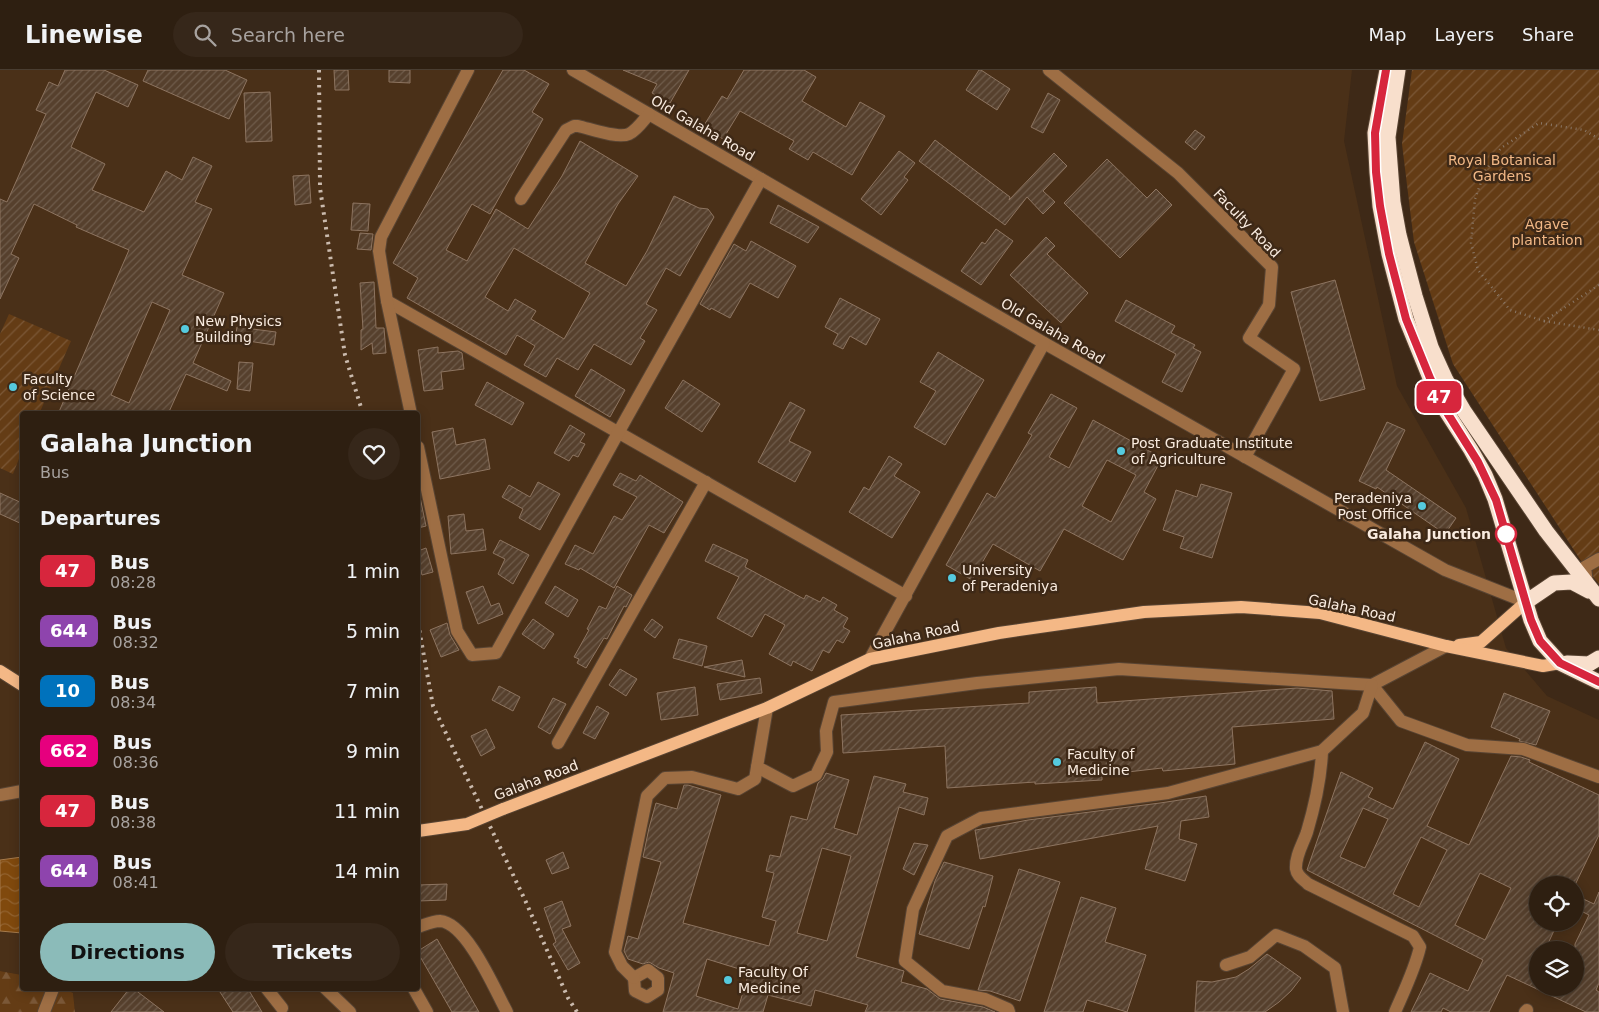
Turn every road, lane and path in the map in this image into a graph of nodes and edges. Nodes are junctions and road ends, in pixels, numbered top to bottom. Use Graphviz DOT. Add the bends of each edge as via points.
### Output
graph roads {
  1 [pos="468,70"];
  2 [pos="573,70"];
  3 [pos="1049,70"];
  4 [pos="1386,70"];
  5 [pos="1398,70"];
  6 [pos="648,114"];
  7 [pos="1599,139"];
  8 [pos="761,179"];
  9 [pos="521,199"];
  10 [pos="1599,285"];
  11 [pos="387,301"];
  12 [pos="1544,321"];
  13 [pos="1599,330"];
  14 [pos="1044,343"];
  15 [pos="409,411"];
  16 [pos="618,432"];
  17 [pos="420,456"];
  18 [pos="1245,457"];
  19 [pos="706,482"];
  20 [pos="1599,560"];
  21 [pos="1594,592"];
  22 [pos="906,596"];
  23 [pos="1526,602"];
  24 [pos="1446,646"];
  25 [pos="1599,658"];
  26 [pos="870,660"];
  27 [pos="1560,663"];
  28 [pos="0,671"];
  29 [pos="1599,682"];
  30 [pos="20,684"];
  31 [pos="1372,685"];
  32 [pos="767,708"];
  33 [pos="558,743"];
  34 [pos="1322,751"];
  35 [pos="757,767"];
  36 [pos="1599,777"];
  37 [pos="20,791"];
  38 [pos="0,795"];
  39 [pos="420,831"];
  40 [pos="420,926"];
  41 [pos="1226,965"];
  42 [pos="634,978"];
  43 [pos="53,991"];
  44 [pos="269,991"];
  45 [pos="328,991"];
  46 [pos="415,991"];
  47 [pos="282,1008"];
  48 [pos="44,1012"];
  49 [pos="350,1012"];
  50 [pos="427,1012"];
  51 [pos="508,1012"];
  52 [pos="1010,1012"];
  53 [pos="1343,1012"];
  54 [pos="1395,1012"];
  1 -- 11 [label="street" via="381,237 379,251"];
  2 -- 6 [label="street, Old Galaha Road"];
  3 -- 18 [label="street, Faculty Road" via="1178,173 1272,267 1269,305 1249,338 1294,369"];
  4 -- 23 [label="highway" via="1375,133 1376,172 1397,288 1430,378 1496,500"];
  5 -- 21 [label="highway" via="1388,137 1393,202 1399,235 1431,347 1464,411 1546,531"];
  6 -- 8 [label="street, Old Galaha Road"];
  6 -- 9 [label="street" via="631,134 621,136 578,126 566,130"];
  7 -- 12 [label="path" via="1584,130 1539,123 1501,148 1485,171 1475,199 1471,243 1478,270 1510,310"];
  8 -- 14 [label="street, Old Galaha Road"];
  8 -- 16 [label="street"];
  10 -- 12 [label="path"];
  11 -- 15 [label="street"];
  11 -- 16 [label="street"];
  12 -- 13 [label="path"];
  14 -- 18 [label="street, Old Galaha Road"];
  14 -- 22 [label="street"];
  16 -- 17 [label="street" via="496,653 472,655 457,631"];
  16 -- 19 [label="street"];
  18 -- 23 [label="street, Old Galaha Road" via="1445,570"];
  19 -- 22 [label="street"];
  19 -- 33 [label="street"];
  20 -- 21 [label="street" via="1585,567"];
  21 -- 23 [label="highway" via="1572,582 1554,583"];
  22 -- 26 [label="street"];
  23 -- 24 [label="main road, Galaha Road" via="1481,642"];
  23 -- 27 [label="highway" via="1540,641"];
  24 -- 26 [label="main road, Galaha Road" via="1320,613 1241,607 1144,612 1000,632"];
  24 -- 27 [label="main road, Galaha Road" via="1543,666"];
  24 -- 31 [label="street"];
  25 -- 27 [label="highway" via="1589,664"];
  26 -- 32 [label="main road, Galaha Road"];
  27 -- 29 [label="highway"];
  28 -- 30 [label="main road"];
  31 -- 34 [label="street" via="1363,713"];
  31 -- 35 [label="street" via="1119,669 968,684 834,702 826,732 827,752 816,775 793,786"];
  31 -- 36 [label="street" via="1401,721 1467,745 1523,749"];
  32 -- 35 [label="street"];
  32 -- 39 [label="main road, Galaha Road, bridge" via="467,824"];
  34 -- 52 [label="street" via="1168,793 981,818 947,836 913,909 905,961 942,990 985,999"];
  34 -- 54 [label="street" via="1315,802 1296,869 1298,876 1308,884 1413,936 1420,947 1417,961"];
  35 -- 42 [label="street" via="755,780 738,789 692,777 665,778 647,796 615,952 622,966"];
  37 -- 38 [label="street"];
  40 -- 51 [label="street" via="439,921 451,924 470,942"];
  41 -- 53 [label="street" via="1250,957 1276,935 1304,946 1335,968"];
  43 -- 48 [label="street"];
  44 -- 47 [label="street"];
  45 -- 49 [label="street"];
  46 -- 50 [label="street"];
}
